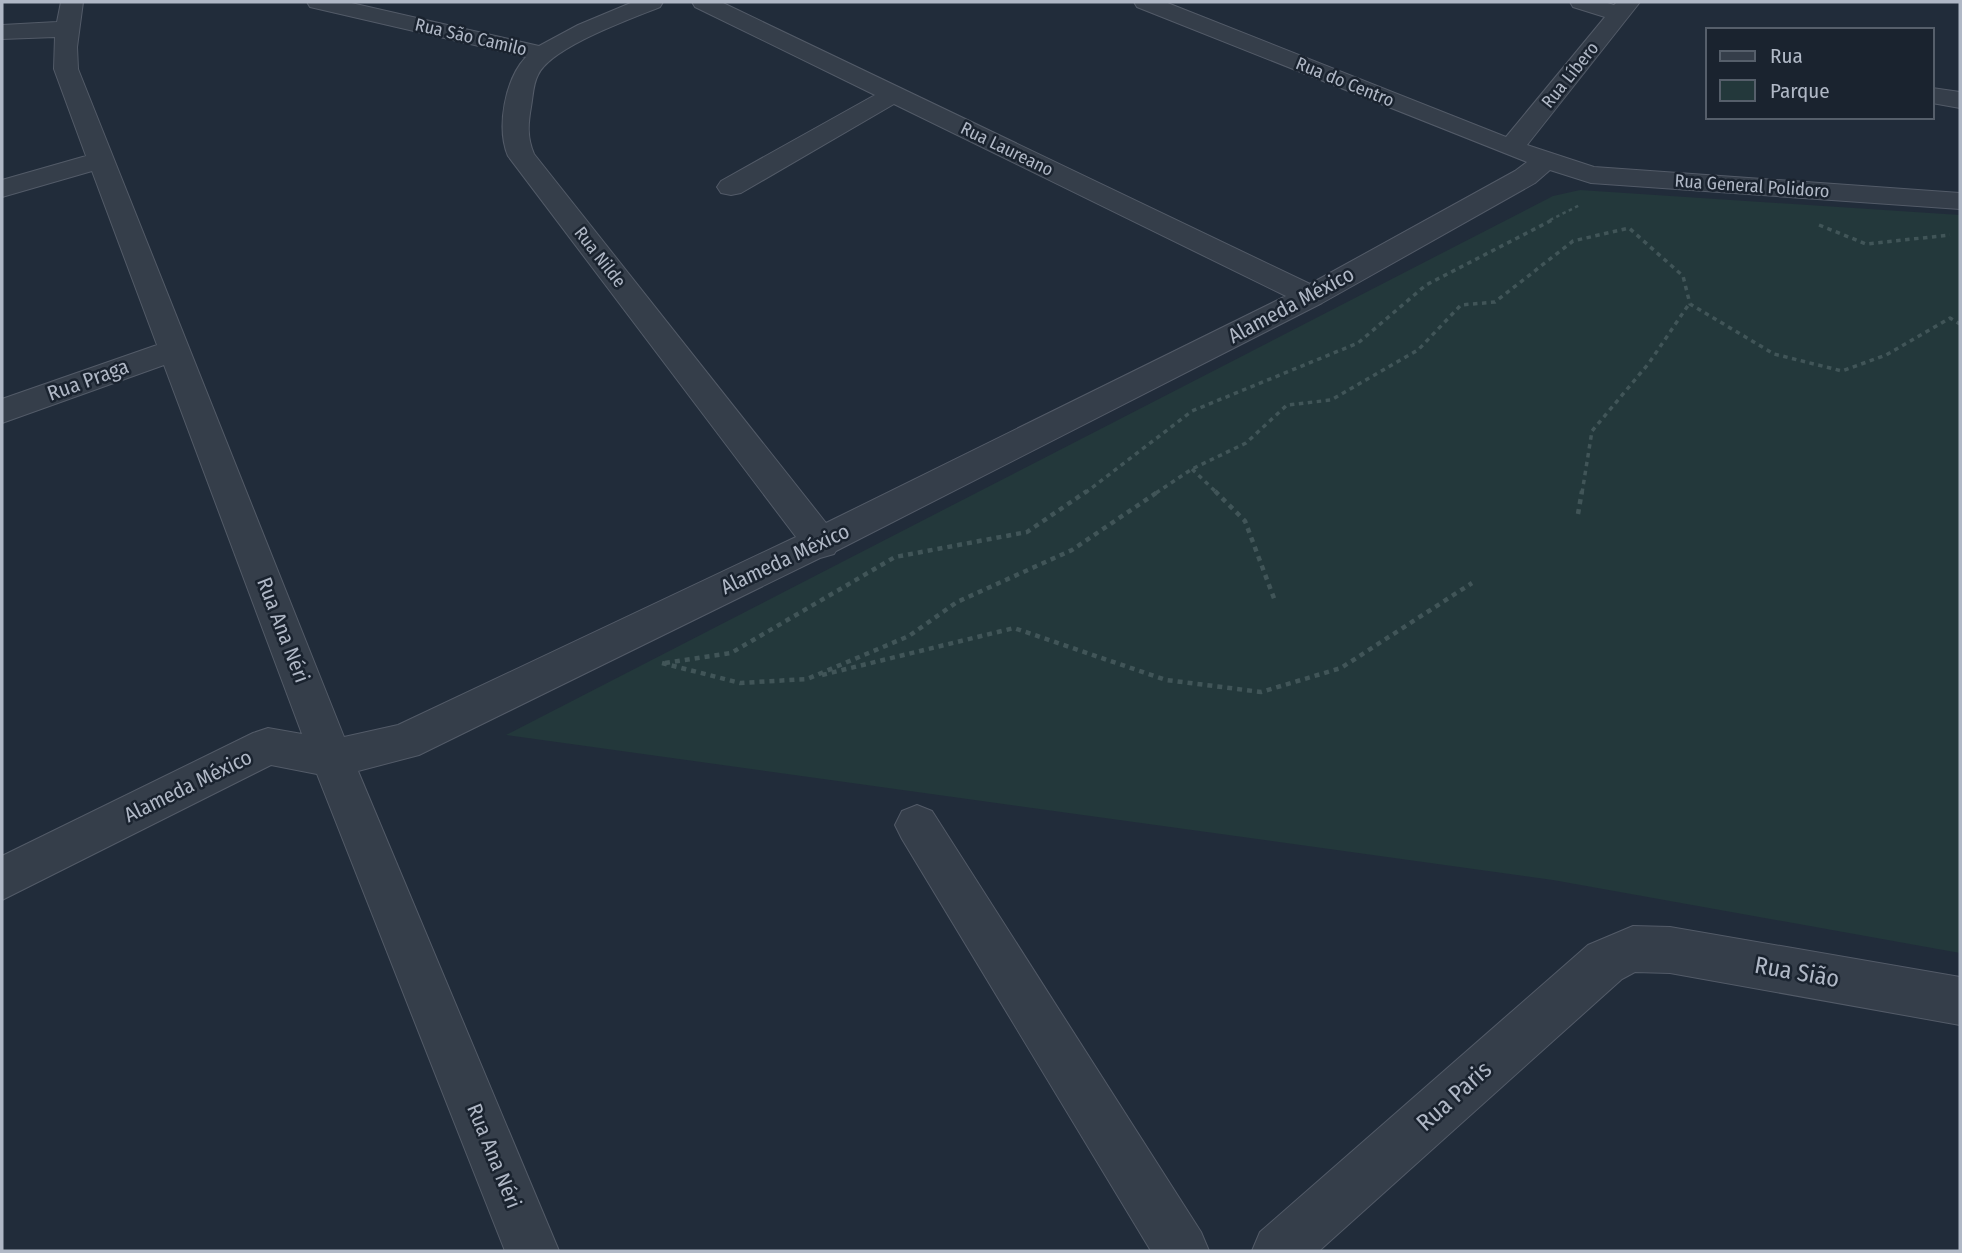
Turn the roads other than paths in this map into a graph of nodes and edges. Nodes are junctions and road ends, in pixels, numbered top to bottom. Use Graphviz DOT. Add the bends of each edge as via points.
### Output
graph roads {
  1 [pos="318,2"];
  2 [pos="652,2"];
  3 [pos="703,2"];
  4 [pos="1145,2"];
  5 [pos="1581,2"];
  6 [pos="1624,8"];
  7 [pos="70,15"];
  8 [pos="4,33"];
  9 [pos="542,54"];
  10 [pos="894,94"];
  11 [pos="1934,95"];
  12 [pos="1960,100"];
  13 [pos="1511,148"];
  14 [pos="101,160"];
  15 [pos="1545,161"];
  16 [pos="731,187"];
  17 [pos="2,188"];
  18 [pos="1960,201"];
  19 [pos="1311,296"];
  20 [pos="174,350"];
  21 [pos="2,411"];
  22 [pos="821,544"];
  23 [pos="332,758"];
  24 [pos="917,825"];
  25 [pos="2,878"];
  26 [pos="1633,949"];
  27 [pos="1960,1002"];
  28 [pos="532,1251"];
  29 [pos="1182,1251"];
  30 [pos="1279,1251"];
  1 -- 9 [label="street, Rua São Camilo"];
  2 -- 9 [label="street"];
  3 -- 10 [label="street, Rua Laureano"];
  4 -- 13 [label="street, Rua do Centro"];
  5 -- 6 [label="street"];
  6 -- 13 [label="street, Rua Líbero"];
  7 -- 8 [label="street"];
  7 -- 14 [label="street, Rua Ana Néri" via="66,69"];
  9 -- 22 [label="street, Rua Nilde" via="527,69 513,132 521,156"];
  10 -- 16 [label="street"];
  10 -- 19 [label="street, Rua Laureano"];
  11 -- 12 [label="street"];
  13 -- 15 [label="street, Rua do Centro"];
  14 -- 17 [label="street"];
  14 -- 20 [label="street, Rua Ana Néri"];
  15 -- 18 [label="street, Rua General Polidoro" via="1591,175"];
  15 -- 19 [label="street, Alameda México" via="1525,177"];
  19 -- 22 [label="street, Alameda México"];
  20 -- 21 [label="street, Rua Praga"];
  20 -- 23 [label="street, Rua Ana Néri"];
  22 -- 23 [label="street, Alameda México" via="404,743"];
  23 -- 25 [label="street, Alameda México" via="268,746"];
  23 -- 28 [label="street, Rua Ana Néri"];
  24 -- 29 [label="street"];
  26 -- 27 [label="street, Rua Sião" via="1670,950"];
  26 -- 30 [label="street, Rua Paris" via="1605,962"];
}
